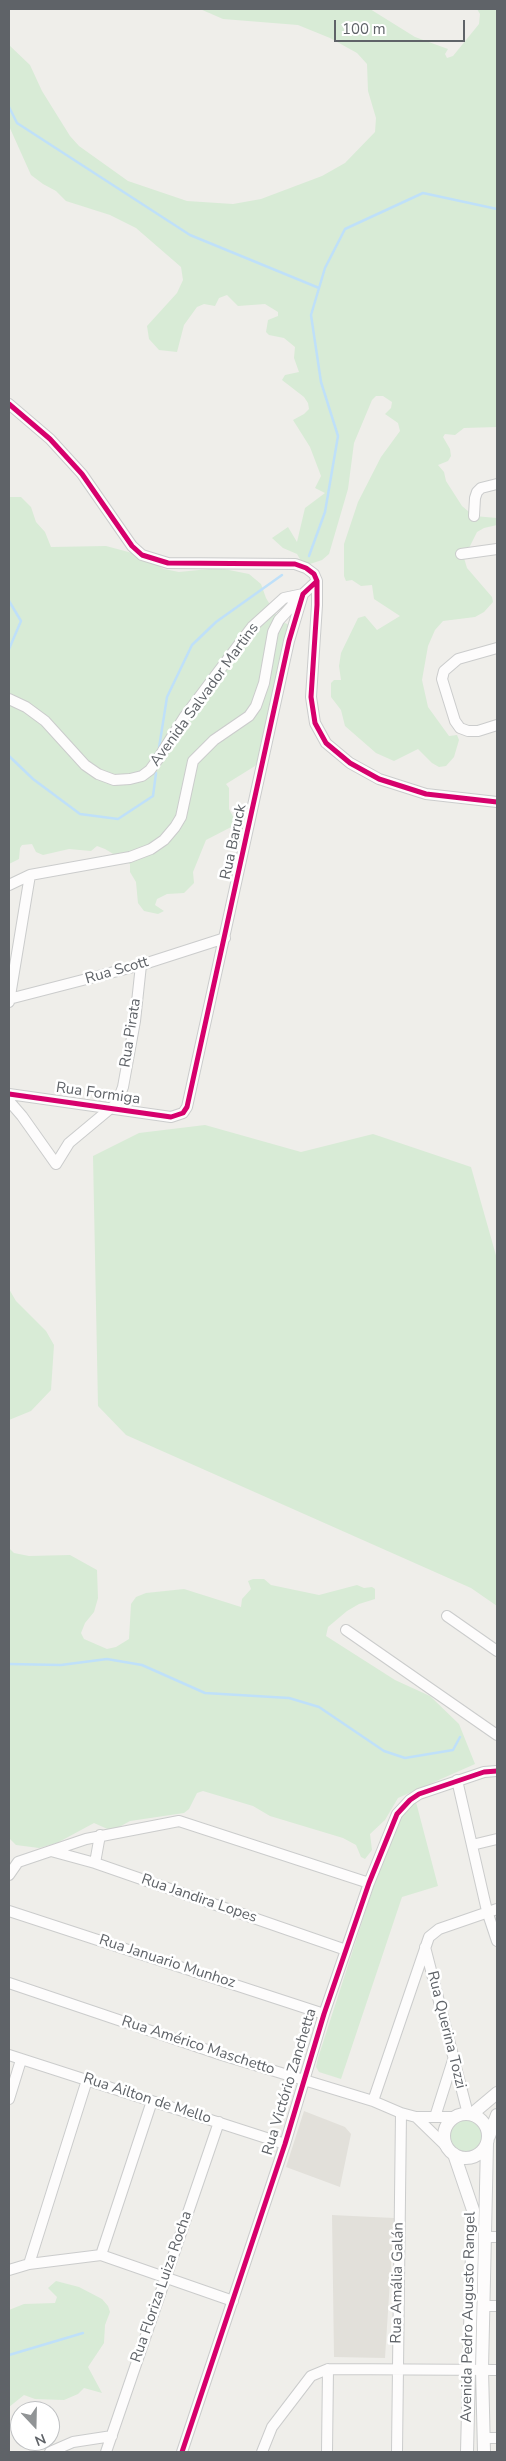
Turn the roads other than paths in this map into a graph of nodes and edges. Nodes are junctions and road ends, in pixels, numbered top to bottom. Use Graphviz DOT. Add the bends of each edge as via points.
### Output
graph roads {
  1 [pos="9,404"];
  2 [pos="497,484"];
  3 [pos="474,516"];
  4 [pos="497,550"];
  5 [pos="461,554"];
  6 [pos="317,581"];
  7 [pos="303,594"];
  8 [pos="497,648"];
  9 [pos="9,699"];
  10 [pos="497,725"];
  11 [pos="497,802"];
  12 [pos="30,874"];
  13 [pos="9,886"];
  14 [pos="225,938"];
  15 [pos="140,965"];
  16 [pos="9,1000"];
  17 [pos="9,1094"];
  18 [pos="9,1102"];
  19 [pos="111,1108"];
  20 [pos="183,1112"];
  21 [pos="447,1616"];
  22 [pos="346,1630"];
  23 [pos="497,1652"];
  24 [pos="497,1735"];
  25 [pos="497,1762"];
  26 [pos="497,1771"];
  27 [pos="484,1772"];
  28 [pos="457,1780"];
  29 [pos="100,1835"];
  30 [pos="497,1839"];
  31 [pos="472,1845"];
  32 [pos="50,1851"];
  33 [pos="94,1863"];
  34 [pos="9,1875"];
  35 [pos="368,1883"];
  36 [pos="9,1910"];
  37 [pos="492,1910"];
  38 [pos="497,1941"];
  39 [pos="425,1946"];
  40 [pos="346,1950"];
  41 [pos="9,1983"];
  42 [pos="324,2014"];
  43 [pos="9,2055"];
  44 [pos="21,2060"];
  45 [pos="453,2060"];
  46 [pos="304,2079"];
  47 [pos="87,2080"];
  48 [pos="497,2093"];
  49 [pos="9,2099"];
  50 [pos="152,2101"];
  51 [pos="373,2101"];
  52 [pos="401,2113"];
  53 [pos="470,2114"];
  54 [pos="497,2115"];
  55 [pos="416,2117"];
  56 [pos="436,2117"];
  57 [pos="455,2117"];
  58 [pos="219,2122"];
  59 [pos="488,2140"];
  60 [pos="285,2144"];
  61 [pos="451,2152"];
  62 [pos="492,2171"];
  63 [pos="492,2237"];
  64 [pos="101,2255"];
  65 [pos="30,2264"];
  66 [pos="9,2270"];
  67 [pos="165,2278"];
  68 [pos="233,2301"];
  69 [pos="491,2306"];
  70 [pos="396,2368"];
  71 [pos="328,2369"];
  72 [pos="468,2369"];
  73 [pos="482,2370"];
  74 [pos="497,2370"];
  75 [pos="112,2436"];
  76 [pos="491,2438"];
  77 [pos="50,2452"];
  78 [pos="106,2452"];
  79 [pos="182,2452"];
  80 [pos="262,2452"];
  81 [pos="327,2452"];
  82 [pos="396,2452"];
  83 [pos="467,2452"];
  84 [pos="484,2452"];
  1 -- 6 [label="street" via="50,439 82,474 132,546 142,555 168,563 295,564 314,574"];
  2 -- 3 [label="street" via="477,492"];
  4 -- 5 [label="street"];
  6 -- 7 [label="street"];
  6 -- 11 [label="street" via="311,697 315,723 326,743 350,763 401,788"];
  7 -- 9 [label="street, Avenida Salvador Martins" via="284,598 252,628 185,716 150,770 142,776 114,780 98,774 85,765 45,722"];
  7 -- 12 [label="street" via="288,608 273,632 264,683 256,706 249,716 214,740 193,761 181,816 164,840 130,857"];
  7 -- 14 [label="street, Rua Baruck" via="289,641"];
  8 -- 10 [label="street" via="458,659 444,671 442,679 460,728 468,732"];
  12 -- 13 [label="street"];
  12 -- 16 [label="street"];
  14 -- 15 [label="street, Rua Scott"];
  14 -- 20 [label="street, Rua Baruck" via="187,1107"];
  15 -- 16 [label="street, Rua Scott"];
  15 -- 19 [label="street, Rua Pirata" via="123,1087 120,1098"];
  17 -- 19 [label="street, Rua Formiga"];
  18 -- 19 [label="street, Rua Pirata" via="56,1164 69,1143"];
  19 -- 20 [label="street, Rua Formiga" via="171,1117"];
  21 -- 23 [label="street"];
  22 -- 24 [label="street"];
  25 -- 27 [label="street"];
  26 -- 27 [label="street"];
  27 -- 28 [label="street, Rua Victório Zanchetta"];
  28 -- 31 [label="street"];
  28 -- 35 [label="street, Rua Victório Zanchetta" via="419,1794 403,1807"];
  29 -- 32 [label="street"];
  29 -- 33 [label="street"];
  29 -- 35 [label="street" via="178,1821"];
  30 -- 31 [label="street"];
  31 -- 37 [label="street"];
  32 -- 33 [label="street, Rua Jandira Lopes"];
  32 -- 34 [label="street" via="18,1862"];
  33 -- 40 [label="street, Rua Jandira Lopes"];
  35 -- 40 [label="street, Rua Victório Zanchetta"];
  36 -- 42 [label="street, Rua Januario Munhoz"];
  37 -- 38 [label="street"];
  37 -- 39 [label="street" via="433,1932"];
  39 -- 45 [label="street, Rua Querina Tozzi"];
  39 -- 51 [label="street"];
  40 -- 42 [label="street, Rua Victório Zanchetta"];
  41 -- 46 [label="street, Rua Américo Maschetto" via="222,2055"];
  42 -- 46 [label="street, Rua Victório Zanchetta"];
  43 -- 44 [label="street, Rua Ailton de Mello"];
  44 -- 47 [label="street, Rua Ailton de Mello"];
  44 -- 49 [label="street"];
  45 -- 53 [label="street, Rua Querina Tozzi"];
  45 -- 56 [label="street"];
  46 -- 51 [label="street, Rua Américo Maschetto"];
  46 -- 60 [label="street, Rua Victório Zanchetta"];
  47 -- 50 [label="street, Rua Ailton de Mello"];
  47 -- 65 [label="street"];
  48 -- 53 [label="street"];
  50 -- 58 [label="street, Rua Ailton de Mello"];
  50 -- 64 [label="street"];
  51 -- 52 [label="street, Rua Américo Maschetto"];
  52 -- 55 [label="street, Rua Américo Maschetto"];
  52 -- 70 [label="street, Rua Amália Galán"];
  53 -- 57 [label="street"];
  53 -- 59 [label="street" via="486,2125"];
  54 -- 59 [label="street, Avenida Pedro Augusto Rangel"];
  55 -- 56 [label="street, Rua Américo Maschetto"];
  55 -- 61 [label="street"];
  56 -- 57 [label="street, Rua Américo Maschetto"];
  57 -- 61 [label="street" via="444,2135"];
  58 -- 60 [label="street, Rua Ailton de Mello"];
  58 -- 67 [label="street, Rua Floriza Luiza Rocha"];
  59 -- 61 [label="street" via="479,2154 473,2157 460,2157"];
  59 -- 62 [label="street, Avenida Pedro Augusto Rangel"];
  60 -- 68 [label="street, Rua Victório Zanchetta"];
  61 -- 72 [label="street, Avenida Pedro Augusto Rangel" via="473,2210"];
  62 -- 63 [label="street, Avenida Pedro Augusto Rangel"];
  63 -- 69 [label="street, Avenida Pedro Augusto Rangel"];
  64 -- 65 [label="street"];
  64 -- 67 [label="street"];
  65 -- 66 [label="street"];
  67 -- 68 [label="street"];
  67 -- 75 [label="street, Rua Floriza Luiza Rocha"];
  68 -- 79 [label="street, Rua Victório Zanchetta"];
  69 -- 73 [label="street, Avenida Pedro Augusto Rangel"];
  70 -- 71 [label="street"];
  70 -- 72 [label="street"];
  70 -- 82 [label="street, Rua Amália Galán"];
  71 -- 80 [label="street" via="311,2376 272,2427"];
  71 -- 81 [label="street"];
  72 -- 73 [label="street"];
  72 -- 83 [label="street, Avenida Pedro Augusto Rangel"];
  73 -- 74 [label="street"];
  73 -- 76 [label="street, Avenida Pedro Augusto Rangel"];
  75 -- 77 [label="street" via="73,2442"];
  75 -- 78 [label="street, Rua Floriza Luiza Rocha"];
  76 -- 84 [label="street, Avenida Pedro Augusto Rangel"];
}
